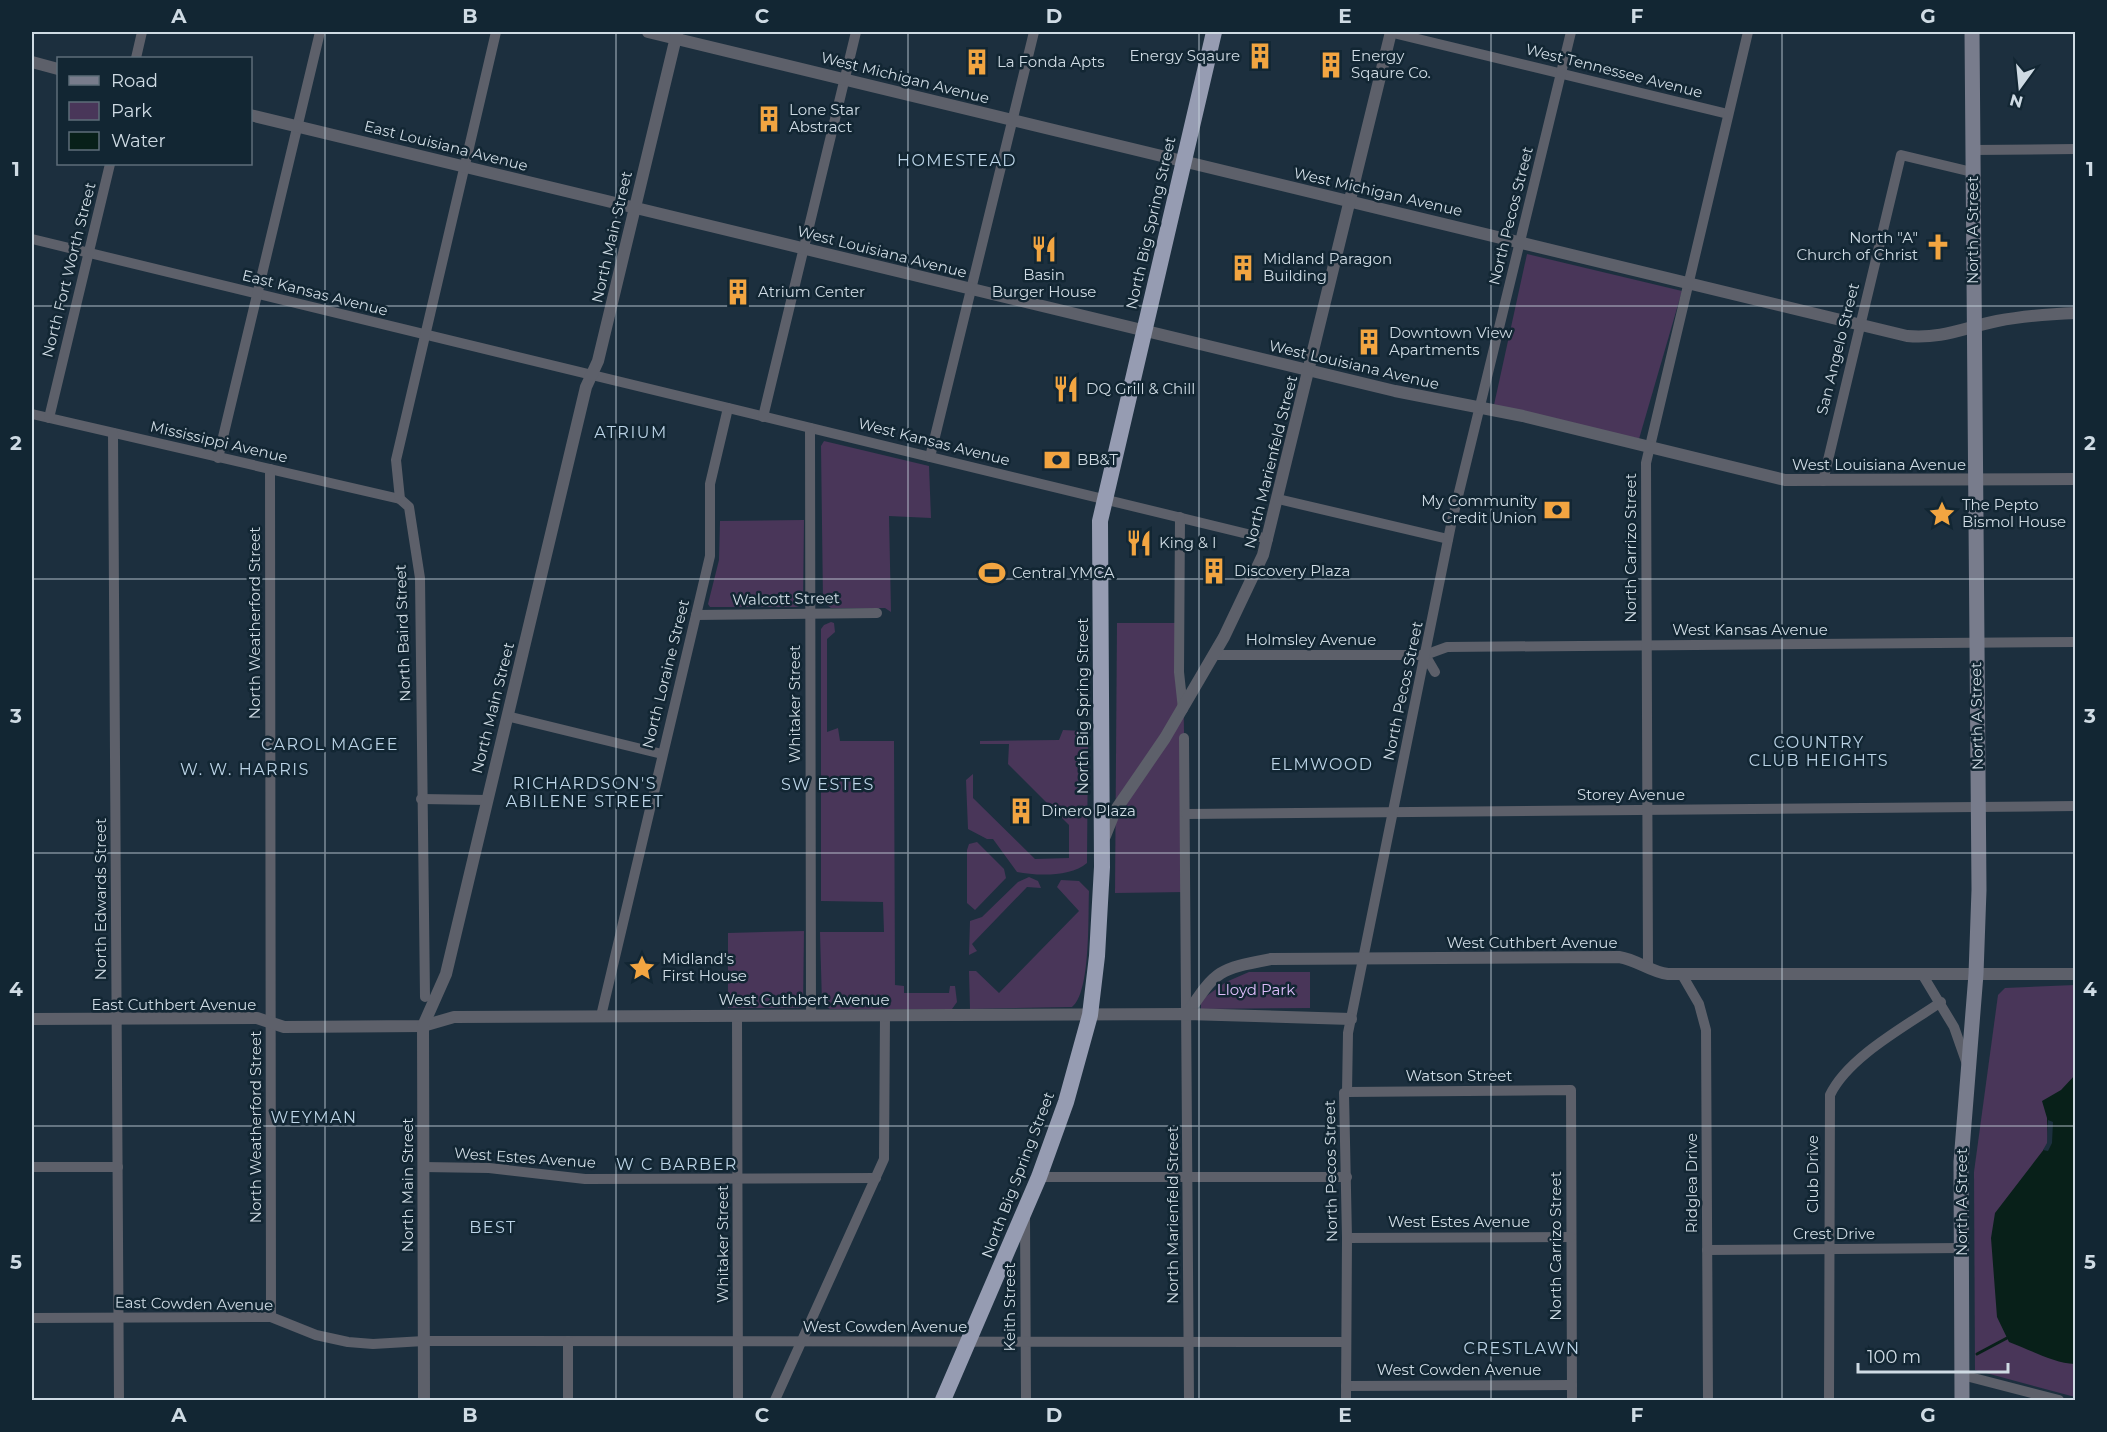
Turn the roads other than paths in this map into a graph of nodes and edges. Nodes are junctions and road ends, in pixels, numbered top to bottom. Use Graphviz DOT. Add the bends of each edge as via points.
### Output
graph roads {
  1 [pos="142,32"];
  2 [pos="320,32"];
  3 [pos="496,32"];
  4 [pos="648,32"];
  5 [pos="856,32"];
  6 [pos="1034,32"];
  7 [pos="1214,32"];
  8 [pos="1390,32"];
  9 [pos="1571,32"];
  10 [pos="1748,32"];
  11 [pos="1972,32"];
  12 [pos="676,35"];
  13 [pos="136,57"];
  14 [pos="32,62"];
  15 [pos="57,69"];
  16 [pos="1561,73"];
  17 [pos="844,78"];
  18 [pos="1728,114"];
  19 [pos="252,115"];
  20 [pos="1013,119"];
  21 [pos="297,126"];
  22 [pos="2076,149"];
  23 [pos="1973,150"];
  24 [pos="1184,161"];
  25 [pos="110,165"];
  26 [pos="465,166"];
  27 [pos="1972,172"];
  28 [pos="1350,201"];
  29 [pos="634,207"];
  30 [pos="32,239"];
  31 [pos="1520,242"];
  32 [pos="803,248"];
  33 [pos="89,253"];
  34 [pos="1689,283"];
  35 [pos="972,289"];
  36 [pos="258,295"];
  37 [pos="2076,314"];
  38 [pos="1860,324"];
  39 [pos="1974,327"];
  40 [pos="1145,330"];
  41 [pos="426,335"];
  42 [pos="1309,370"];
  43 [pos="592,375"];
  44 [pos="728,408"];
  45 [pos="1480,409"];
  46 [pos="32,414"];
  47 [pos="763,417"];
  48 [pos="49,418"];
  49 [pos="810,428"];
  50 [pos="113,433"];
  51 [pos="1650,447"];
  52 [pos="930,457"];
  53 [pos="219,458"];
  54 [pos="270,469"];
  55 [pos="2076,479"];
  56 [pos="1823,480"];
  57 [pos="1974,480"];
  58 [pos="400,499"];
  59 [pos="1106,499"];
  60 [pos="1278,499"];
  61 [pos="1180,517"];
  62 [pos="1268,539"];
  63 [pos="1448,539"];
  64 [pos="877,613"];
  65 [pos="810,614"];
  66 [pos="696,615"];
  67 [pos="2076,642"];
  68 [pos="1976,643"];
  69 [pos="1647,646"];
  70 [pos="1425,655"];
  71 [pos="1214,656"];
  72 [pos="1435,672"];
  73 [pos="1183,709"];
  74 [pos="507,716"];
  75 [pos="1184,738"];
  76 [pos="662,754"];
  77 [pos="421,799"];
  78 [pos="487,800"];
  79 [pos="2076,806"];
  80 [pos="1978,807"];
  81 [pos="1647,810"];
  82 [pos="1393,811"];
  83 [pos="1186,814"];
  84 [pos="1102,841"];
  85 [pos="1364,959"];
  86 [pos="1648,968"];
  87 [pos="1681,973"];
  88 [pos="1922,974"];
  89 [pos="2076,974"];
  90 [pos="1976,975"];
  91 [pos="425,997"];
  92 [pos="1941,1002"];
  93 [pos="1187,1014"];
  94 [pos="811,1015"];
  95 [pos="885,1015"];
  96 [pos="1090,1015"];
  97 [pos="601,1016"];
  98 [pos="737,1016"];
  99 [pos="32,1019"];
  100 [pos="117,1019"];
  101 [pos="1351,1019"];
  102 [pos="270,1023"];
  103 [pos="423,1026"];
  104 [pos="1967,1065"];
  105 [pos="1571,1090"];
  106 [pos="1347,1092"];
  107 [pos="32,1167"];
  108 [pos="118,1167"];
  109 [pos="423,1167"];
  110 [pos="1040,1177"];
  111 [pos="1188,1177"];
  112 [pos="1347,1177"];
  113 [pos="876,1178"];
  114 [pos="737,1179"];
  115 [pos="1025,1213"];
  116 [pos="1571,1237"];
  117 [pos="1347,1238"];
  118 [pos="1828,1248"];
  119 [pos="1961,1248"];
  120 [pos="1707,1250"];
  121 [pos="271,1317"];
  122 [pos="32,1318"];
  123 [pos="119,1318"];
  124 [pos="424,1341"];
  125 [pos="568,1341"];
  126 [pos="738,1341"];
  127 [pos="1189,1341"];
  128 [pos="802,1342"];
  129 [pos="969,1342"];
  130 [pos="1026,1342"];
  131 [pos="1346,1342"];
  132 [pos="1962,1375"];
  133 [pos="1572,1384"];
  134 [pos="1346,1386"];
  135 [pos="119,1401"];
  136 [pos="424,1401"];
  137 [pos="568,1401"];
  138 [pos="738,1401"];
  139 [pos="775,1401"];
  140 [pos="943,1401"];
  141 [pos="1026,1401"];
  142 [pos="1189,1401"];
  143 [pos="1346,1401"];
  144 [pos="1572,1401"];
  145 [pos="1708,1401"];
  146 [pos="1829,1401"];
  147 [pos="1962,1401"];
  148 [pos="2059,1401"];
  1 -- 13 [label="street"];
  2 -- 21 [label="street"];
  3 -- 26 [label="street, North Baird Street"];
  4 -- 12 [label="street, West Michigan Avenue"];
  5 -- 17 [label="street"];
  6 -- 20 [label="street"];
  7 -- 24 [label="highway, North Big Spring Street"];
  8 -- 16 [label="street, West Tennessee Avenue"];
  8 -- 28 [label="street, North Marienfeld Street"];
  9 -- 16 [label="street, North Pecos Street"];
  10 -- 18 [label="street, North Carrizo Street"];
  11 -- 23 [label="main road, North A Street"];
  12 -- 17 [label="street, West Michigan Avenue"];
  12 -- 29 [label="street, North Main Street"];
  14 -- 15 [label="street"];
  16 -- 18 [label="street, West Tennessee Avenue"];
  16 -- 31 [label="street, North Pecos Street"];
  17 -- 20 [label="street, West Michigan Avenue"];
  17 -- 32 [label="street"];
  18 -- 34 [label="street, North Carrizo Street"];
  19 -- 21 [label="street, East Louisiana Avenue"];
  20 -- 24 [label="street, West Michigan Avenue"];
  20 -- 35 [label="street"];
  21 -- 26 [label="street, East Louisiana Avenue"];
  21 -- 36 [label="street"];
  22 -- 23 [label="street"];
  23 -- 27 [label="main road, North A Street"];
  24 -- 28 [label="street, West Michigan Avenue"];
  24 -- 40 [label="highway, North Big Spring Street"];
  25 -- 33 [label="street, North Fort Worth Street"];
  26 -- 29 [label="street, East Louisiana Avenue"];
  26 -- 41 [label="street, North Baird Street"];
  27 -- 38 [label="street, San Angelo Street" via="1900,155"];
  27 -- 39 [label="main road, North A Street"];
  28 -- 31 [label="street, West Michigan Avenue"];
  28 -- 42 [label="street, North Marienfeld Street"];
  29 -- 32 [label="street, West Louisiana Avenue"];
  29 -- 43 [label="street, North Main Street"];
  30 -- 33 [label="street, East Kansas Avenue"];
  31 -- 34 [label="street, West Michigan Avenue"];
  31 -- 45 [label="street, North Pecos Street"];
  32 -- 35 [label="street, West Louisiana Avenue"];
  32 -- 47 [label="street"];
  33 -- 36 [label="street, East Kansas Avenue"];
  33 -- 48 [label="street, North Fort Worth Street"];
  34 -- 38 [label="street, West Michigan Avenue"];
  34 -- 51 [label="street, North Carrizo Street"];
  35 -- 40 [label="street, West Louisiana Avenue"];
  35 -- 52 [label="street"];
  36 -- 41 [label="street, East Kansas Avenue"];
  36 -- 53 [label="street"];
  37 -- 39 [label="street, West Michigan Avenue" via="2052,314"];
  38 -- 39 [label="street, West Michigan Avenue" via="1929,338"];
  38 -- 56 [label="street, San Angelo Street"];
  39 -- 57 [label="main road, North A Street"];
  40 -- 42 [label="street, West Louisiana Avenue"];
  40 -- 59 [label="highway, North Big Spring Street"];
  41 -- 43 [label="street, East Kansas Avenue"];
  41 -- 58 [label="street, North Baird Street" via="396,460"];
  42 -- 45 [label="street, West Louisiana Avenue"];
  42 -- 60 [label="street, North Marienfeld Street"];
  43 -- 44 [label="street, West Kansas Avenue"];
  43 -- 74 [label="street, North Main Street"];
  44 -- 47 [label="street, West Kansas Avenue"];
  44 -- 66 [label="street, North Loraine Street" via="710,484 710,556"];
  45 -- 51 [label="street, West Louisiana Avenue"];
  45 -- 63 [label="street, North Pecos Street"];
  46 -- 48 [label="street, Mississippi Avenue"];
  47 -- 49 [label="street, West Kansas Avenue"];
  48 -- 50 [label="street, Mississippi Avenue"];
  49 -- 52 [label="street, West Kansas Avenue"];
  49 -- 65 [label="street, Whitaker Street"];
  50 -- 53 [label="street, Mississippi Avenue"];
  50 -- 100 [label="street, North Edwards Street"];
  51 -- 56 [label="street, West Louisiana Avenue" via="1785,480"];
  51 -- 69 [label="street, North Carrizo Street" via="1646,463"];
  52 -- 59 [label="street, West Kansas Avenue"];
  53 -- 54 [label="street, Mississippi Avenue"];
  54 -- 58 [label="street, Mississippi Avenue"];
  54 -- 102 [label="street, North Weatherford Street"];
  55 -- 57 [label="street, West Louisiana Avenue"];
  56 -- 57 [label="street, West Louisiana Avenue"];
  57 -- 68 [label="main road, North A Street"];
  58 -- 77 [label="street, North Baird Street" via="409,507 420,578"];
  59 -- 61 [label="street, West Kansas Avenue"];
  59 -- 84 [label="highway, North Big Spring Street" via="1100,521"];
  60 -- 62 [label="street, North Marienfeld Street"];
  60 -- 63 [label="street"];
  61 -- 62 [label="street, West Kansas Avenue"];
  61 -- 73 [label="street" via="1179,672"];
  62 -- 71 [label="street, North Marienfeld Street" via="1244,599"];
  63 -- 70 [label="street, North Pecos Street"];
  64 -- 65 [label="street, Walcott Street"];
  65 -- 66 [label="street, Walcott Street"];
  65 -- 94 [label="street, Whitaker Street"];
  66 -- 76 [label="street, North Loraine Street"];
  67 -- 68 [label="street, West Kansas Avenue"];
  68 -- 69 [label="street, West Kansas Avenue"];
  68 -- 80 [label="main road, North A Street"];
  69 -- 70 [label="street, West Kansas Avenue" via="1447,647"];
  69 -- 81 [label="street, North Carrizo Street"];
  70 -- 71 [label="street, Holmsley Avenue"];
  70 -- 72 [label="street"];
  70 -- 82 [label="street, North Pecos Street"];
  71 -- 73 [label="street, North Marienfeld Street"];
  73 -- 84 [label="street, North Marienfeld Street" via="1115,811"];
  74 -- 76 [label="street"];
  74 -- 78 [label="street, North Main Street"];
  75 -- 83 [label="street, North Marienfeld Street"];
  76 -- 97 [label="street, North Loraine Street"];
  77 -- 78 [label="street"];
  77 -- 91 [label="street, North Baird Street"];
  78 -- 103 [label="street, North Main Street" via="446,974"];
  79 -- 80 [label="street, Storey Avenue"];
  80 -- 81 [label="street, Storey Avenue"];
  80 -- 90 [label="main road, North A Street"];
  81 -- 82 [label="street, Storey Avenue"];
  81 -- 86 [label="street, North Carrizo Street"];
  82 -- 83 [label="street, Storey Avenue"];
  82 -- 85 [label="street, North Pecos Street"];
  83 -- 93 [label="street, North Marienfeld Street"];
  84 -- 96 [label="highway, North Big Spring Street" via="1098,956"];
  85 -- 86 [label="street, West Cuthbert Avenue" via="1619,957 1636,960"];
  85 -- 93 [label="street, West Cuthbert Avenue" via="1271,959 1227,968 1206,985"];
  85 -- 101 [label="street, North Pecos Street"];
  86 -- 87 [label="street, West Cuthbert Avenue"];
  87 -- 88 [label="street, West Cuthbert Avenue"];
  87 -- 120 [label="street, Ridglea Drive" via="1700,1004 1706,1030"];
  88 -- 90 [label="street, West Cuthbert Avenue"];
  88 -- 92 [label="street"];
  89 -- 90 [label="street, West Cuthbert Avenue"];
  90 -- 104 [label="main road, North A Street"];
  92 -- 104 [label="street"];
  92 -- 118 [label="street, Club Drive" via="1849,1068 1830,1095"];
  93 -- 96 [label="street, West Cuthbert Avenue"];
  93 -- 101 [label="street, West Cuthbert Avenue"];
  93 -- 111 [label="street, North Marienfeld Street"];
  94 -- 95 [label="street, West Cuthbert Avenue"];
  94 -- 98 [label="street, West Cuthbert Avenue"];
  95 -- 96 [label="street, West Cuthbert Avenue"];
  95 -- 113 [label="street" via="884,1159"];
  96 -- 110 [label="highway, North Big Spring Street"];
  97 -- 98 [label="street, West Cuthbert Avenue"];
  97 -- 103 [label="street, West Cuthbert Avenue" via="454,1017"];
  98 -- 114 [label="street, Whitaker Street"];
  99 -- 100 [label="street, East Cuthbert Avenue"];
  100 -- 102 [label="street, East Cuthbert Avenue" via="257,1018"];
  100 -- 108 [label="street, North Edwards Street"];
  101 -- 106 [label="street, North Pecos Street"];
  102 -- 103 [label="street, East Cuthbert Avenue" via="284,1027"];
  102 -- 121 [label="street, North Weatherford Street"];
  103 -- 109 [label="street, North Main Street"];
  104 -- 119 [label="main road, North A Street"];
  105 -- 106 [label="street, Watson Street"];
  105 -- 116 [label="street, North Carrizo Street"];
  106 -- 112 [label="street, North Pecos Street"];
  107 -- 108 [label="street"];
  108 -- 123 [label="street, North Edwards Street"];
  109 -- 114 [label="street, West Estes Avenue" via="489,1168 585,1179"];
  109 -- 124 [label="street, North Main Street"];
  110 -- 111 [label="street"];
  110 -- 115 [label="highway, North Big Spring Street"];
  111 -- 112 [label="street"];
  111 -- 127 [label="street, North Marienfeld Street"];
  112 -- 117 [label="street, North Pecos Street"];
  113 -- 114 [label="street, West Estes Avenue"];
  113 -- 128 [label="street"];
  114 -- 126 [label="street, Whitaker Street"];
  115 -- 129 [label="highway, North Big Spring Street"];
  115 -- 130 [label="street, Keith Street"];
  116 -- 117 [label="street, West Estes Avenue"];
  116 -- 133 [label="street, North Carrizo Street"];
  117 -- 131 [label="street, North Pecos Street"];
  118 -- 119 [label="street, Crest Drive"];
  118 -- 120 [label="street, Crest Drive"];
  118 -- 146 [label="street, Club Drive"];
  119 -- 132 [label="main road, North A Street"];
  120 -- 145 [label="street, Ridglea Drive"];
  121 -- 123 [label="street, East Cowden Avenue"];
  121 -- 124 [label="street, East Cowden Avenue" via="316,1335 348,1342"];
  122 -- 123 [label="street, East Cowden Avenue"];
  123 -- 135 [label="street, North Edwards Street"];
  124 -- 125 [label="street, West Cowden Avenue"];
  124 -- 136 [label="street, North Main Street"];
  125 -- 126 [label="street, West Cowden Avenue"];
  125 -- 137 [label="street"];
  126 -- 128 [label="street, West Cowden Avenue"];
  126 -- 138 [label="street, Whitaker Street"];
  127 -- 130 [label="street, West Cowden Avenue"];
  127 -- 131 [label="street, West Cowden Avenue"];
  127 -- 142 [label="street, North Marienfeld Street"];
  128 -- 129 [label="street, West Cowden Avenue"];
  128 -- 139 [label="street"];
  129 -- 130 [label="street, West Cowden Avenue"];
  129 -- 140 [label="highway, North Big Spring Street"];
  130 -- 141 [label="street, Keith Street"];
  131 -- 134 [label="street, North Pecos Street"];
  132 -- 147 [label="main road, North A Street"];
  132 -- 148 [label="street"];
  133 -- 134 [label="street, West Cowden Avenue"];
  133 -- 144 [label="street, North Carrizo Street"];
  134 -- 143 [label="street, North Pecos Street"];
}
